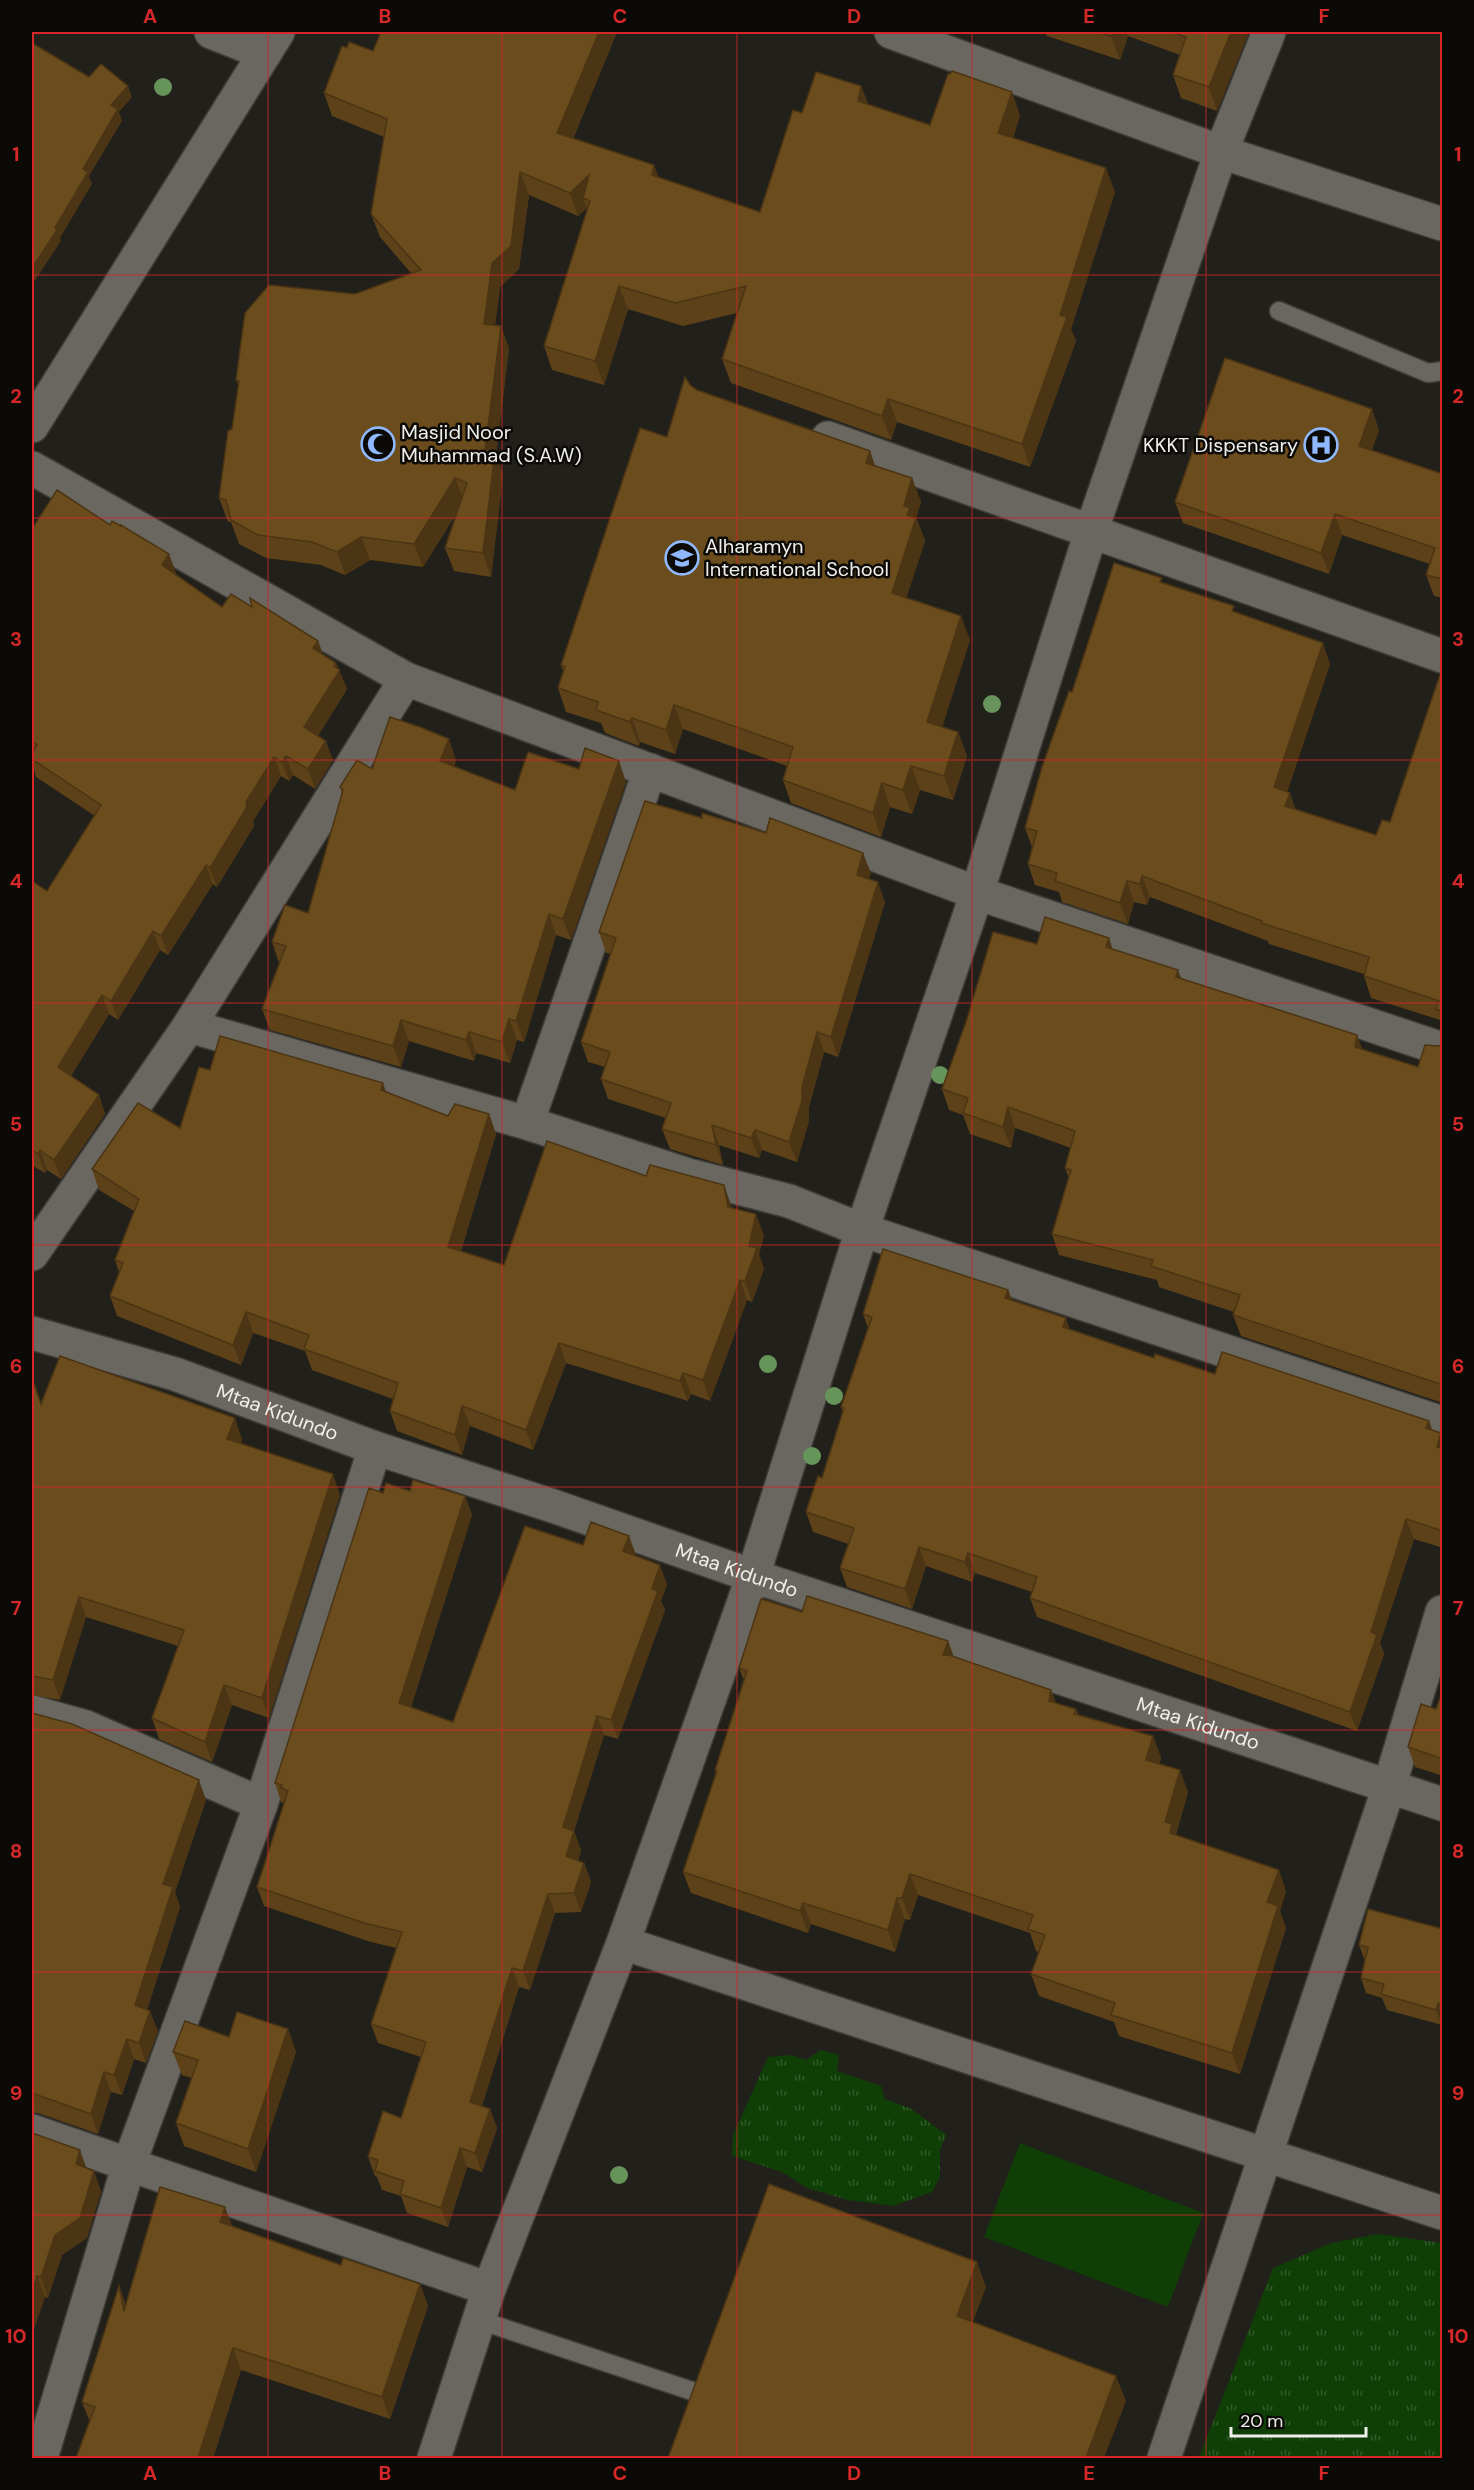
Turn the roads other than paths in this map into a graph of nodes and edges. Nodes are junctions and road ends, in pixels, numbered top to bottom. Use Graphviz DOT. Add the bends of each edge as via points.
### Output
graph roads {
  1 [pos="211,32"];
  2 [pos="891,32"];
  3 [pos="1269,32"];
  4 [pos="271,42"];
  5 [pos="1221,152"];
  6 [pos="1443,224"];
  7 [pos="1279,311"];
  8 [pos="1443,371"];
  9 [pos="32,426"];
  10 [pos="801,428"];
  11 [pos="32,468"];
  12 [pos="1091,532"];
  13 [pos="1443,656"];
  14 [pos="406,679"];
  15 [pos="650,770"];
  16 [pos="977,894"];
  17 [pos="189,1026"];
  18 [pos="1443,1049"];
  19 [pos="527,1123"];
  20 [pos="862,1230"];
  21 [pos="32,1254"];
  22 [pos="32,1333"];
  23 [pos="1443,1423"];
  24 [pos="375,1448"];
  25 [pos="753,1576"];
  26 [pos="1443,1612"];
  27 [pos="32,1712"];
  28 [pos="1389,1787"];
  29 [pos="261,1804"];
  30 [pos="1443,1804"];
  31 [pos="623,1943"];
  32 [pos="32,2131"];
  33 [pos="1265,2154"];
  34 [pos="129,2164"];
  35 [pos="1443,2213"];
  36 [pos="489,2289"];
  37 [pos="479,2320"];
  38 [pos="692,2391"];
  39 [pos="41,2458"];
  40 [pos="434,2458"];
  41 [pos="1164,2458"];
  1 -- 4 [label="street"];
  2 -- 5 [label="street"];
  3 -- 5 [label="street"];
  4 -- 9 [label="street"];
  5 -- 6 [label="street"];
  5 -- 12 [label="street"];
  7 -- 8 [label="lane" via="1428,373"];
  10 -- 12 [label="street"];
  11 -- 14 [label="street"];
  12 -- 13 [label="street"];
  12 -- 16 [label="street"];
  14 -- 15 [label="street"];
  14 -- 17 [label="street"];
  15 -- 16 [label="street"];
  15 -- 19 [label="street"];
  16 -- 18 [label="street"];
  16 -- 20 [label="street"];
  17 -- 19 [label="street"];
  17 -- 21 [label="street"];
  19 -- 20 [label="street" via="688,1175 789,1201"];
  20 -- 23 [label="street"];
  20 -- 25 [label="street"];
  22 -- 24 [label="street, Mtaa Kidundo" via="176,1374"];
  24 -- 25 [label="street, Mtaa Kidundo"];
  24 -- 29 [label="street"];
  25 -- 28 [label="street, Mtaa Kidundo"];
  25 -- 31 [label="street"];
  26 -- 28 [label="street"];
  27 -- 29 [label="street" via="86,1727"];
  28 -- 30 [label="street, Mtaa Kidundo"];
  28 -- 33 [label="street"];
  29 -- 34 [label="street"];
  31 -- 33 [label="street"];
  31 -- 36 [label="street"];
  32 -- 34 [label="street"];
  33 -- 35 [label="street"];
  33 -- 41 [label="street"];
  34 -- 36 [label="street"];
  34 -- 39 [label="street"];
  36 -- 37 [label="street"];
  37 -- 38 [label="lane"];
  37 -- 40 [label="street"];
}
